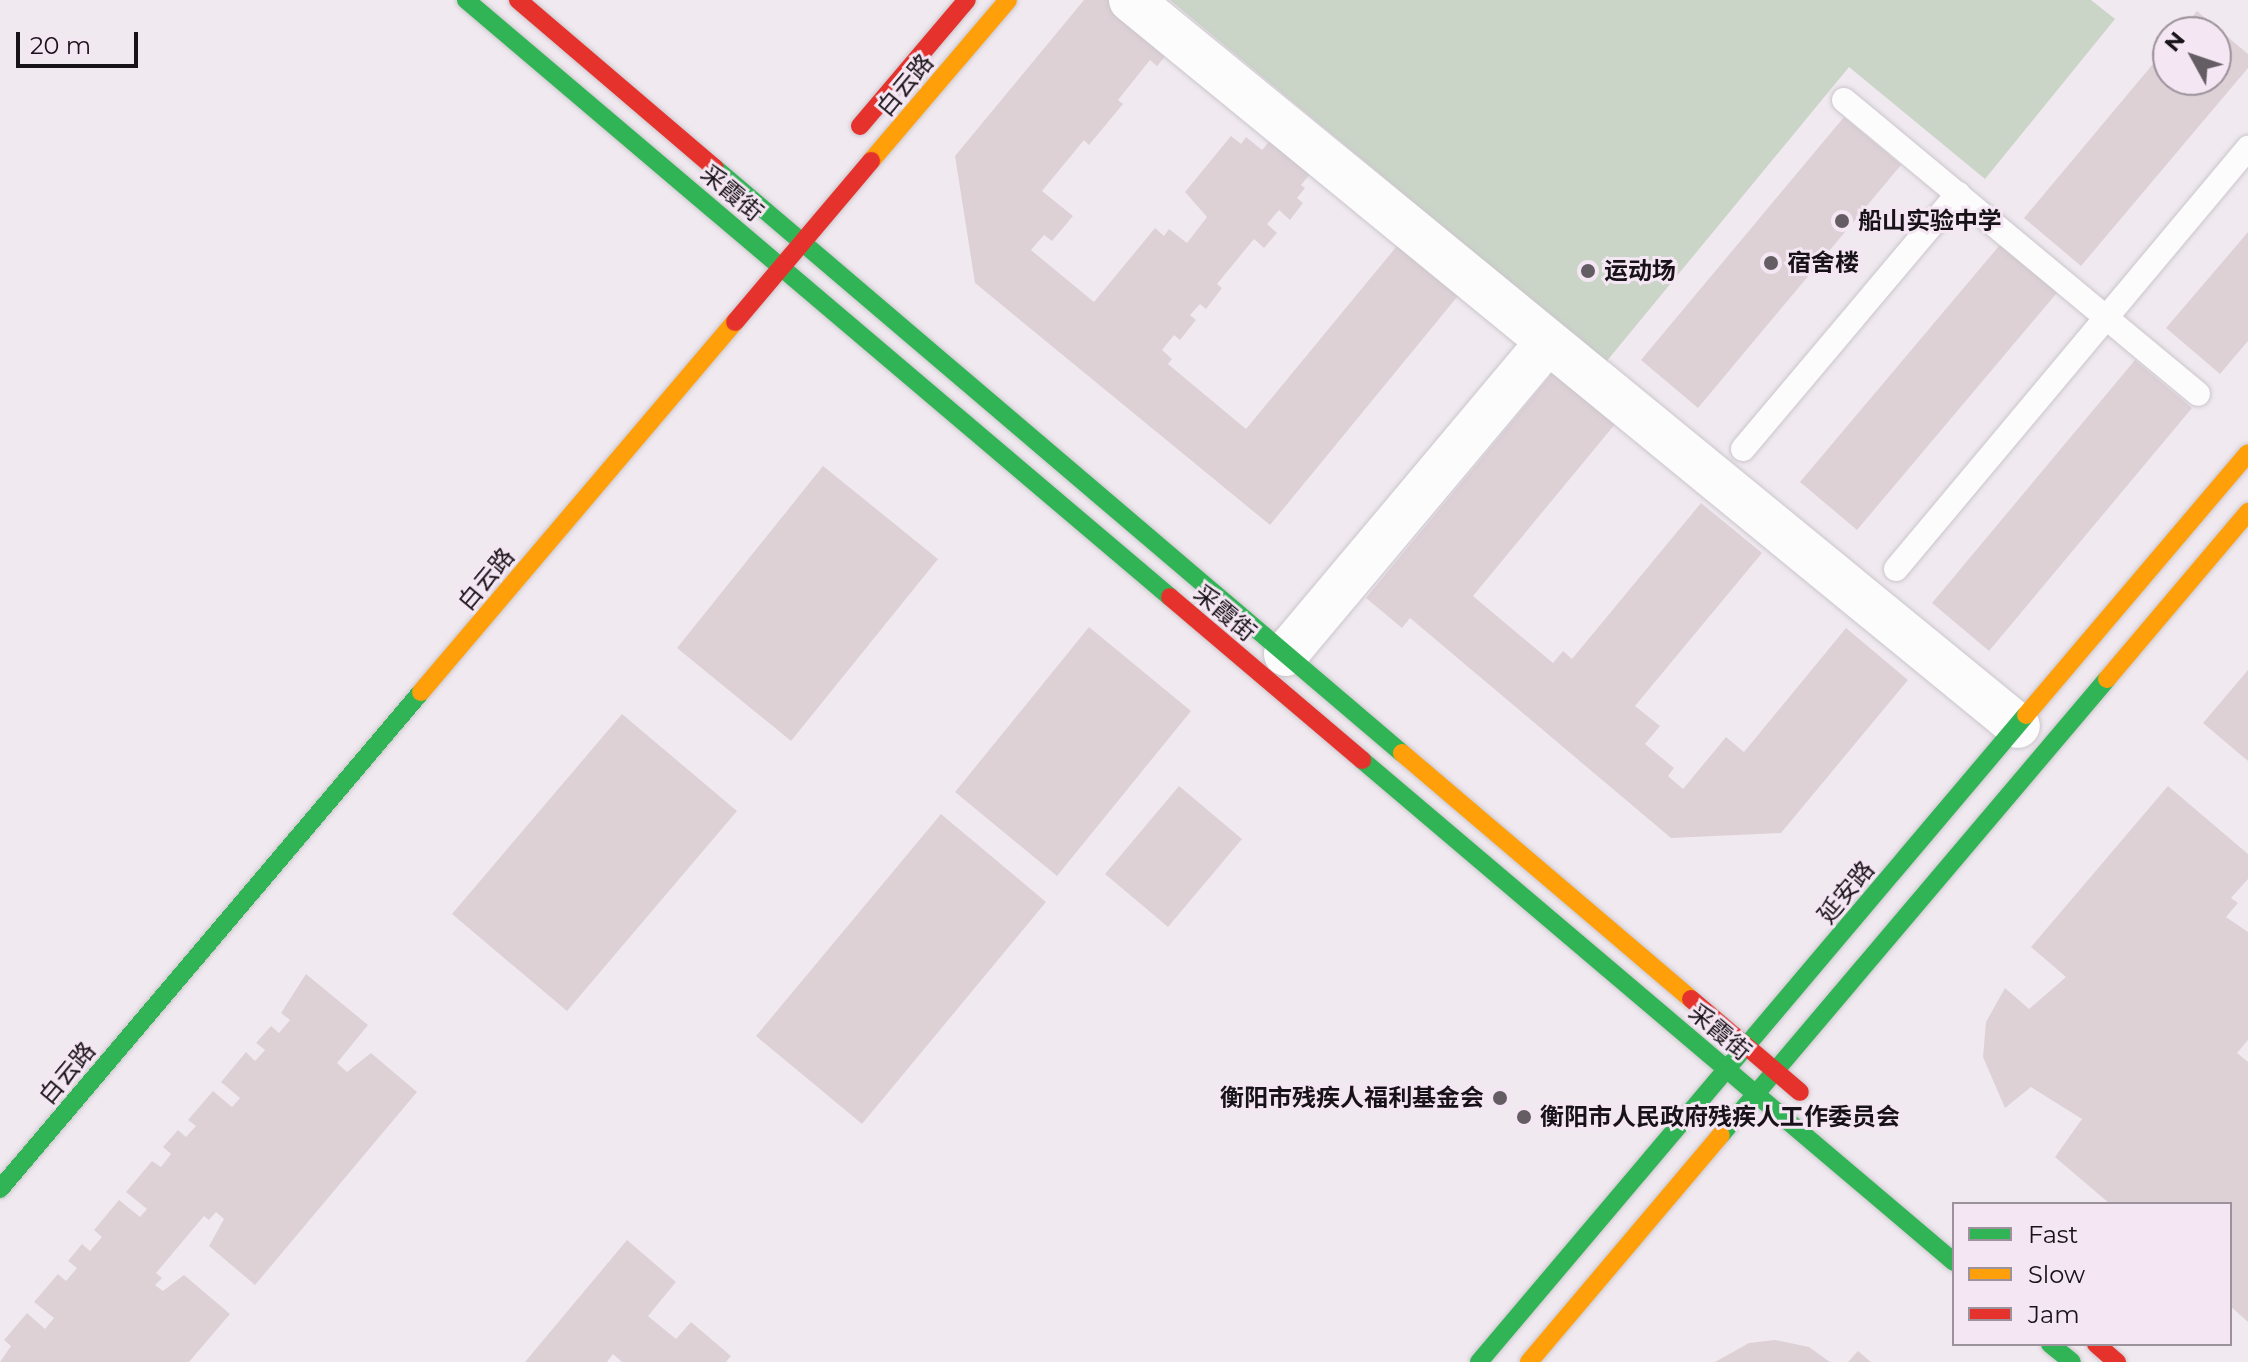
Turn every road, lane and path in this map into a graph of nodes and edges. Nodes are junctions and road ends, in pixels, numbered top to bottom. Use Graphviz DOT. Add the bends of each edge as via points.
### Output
graph roads {
  1 [pos="466,0"];
  2 [pos="518,0"];
  3 [pos="967,0"];
  4 [pos="1008,0"];
  5 [pos="1131,0"];
  6 [pos="1844,100"];
  7 [pos="849,140"];
  8 [pos="2248,148"];
  9 [pos="1958,194"];
  10 [pos="784,217"];
  11 [pos="802,242"];
  12 [pos="754,254"];
  13 [pos="781,268"];
  14 [pos="729,296"];
  15 [pos="2107,317"];
  16 [pos="1548,342"];
  17 [pos="2198,394"];
  18 [pos="1743,449"];
  19 [pos="2248,453"];
  20 [pos="2248,512"];
  21 [pos="1332,557"];
  22 [pos="1896,569"];
  23 [pos="1286,654"];
  24 [pos="2018,726"];
  25 [pos="1747,1046"];
  26 [pos="1727,1070"];
  27 [pos="1775,1071"];
  28 [pos="1756,1094"];
  29 [pos="1811,1101"];
  30 [pos="0,1165"];
  31 [pos="0,1189"];
  32 [pos="1952,1260"];
  33 [pos="2052,1346"];
  34 [pos="2098,1346"];
  35 [pos="1479,1362"];
  36 [pos="1529,1362"];
  37 [pos="2072,1362"];
  38 [pos="2117,1362"];
  1 -- 12 [label="main road, 采霞街"];
  2 -- 10 [label="main road, 采霞街"];
  3 -- 7 [label="main road, 白云路"];
  4 -- 11 [label="main road, 白云路"];
  5 -- 16 [label="street"];
  6 -- 9 [label="lane"];
  8 -- 15 [label="lane"];
  9 -- 15 [label="lane"];
  9 -- 18 [label="lane"];
  10 -- 11 [label="main road, 采霞街"];
  10 -- 12 [label="main road"];
  11 -- 13 [label="main road, 白云路"];
  11 -- 23 [label="main road, 采霞街"];
  12 -- 13 [label="main road, 采霞街"];
  13 -- 26 [label="main road, 采霞街"];
  13 -- 31 [label="main road, 白云路"];
  14 -- 30 [label="main road, 白云路" via="699,345"];
  15 -- 17 [label="lane"];
  15 -- 22 [label="lane"];
  16 -- 23 [label="street"];
  16 -- 24 [label="street"];
  19 -- 24 [label="main road, 延安路"];
  20 -- 27 [label="main road"];
  21 -- 23 [label="street" via="1319,573"];
  23 -- 25 [label="main road, 采霞街"];
  24 -- 25 [label="main road, 延安路"];
  25 -- 26 [label="main road, 延安路"];
  25 -- 27 [label="main road, 采霞街"];
  26 -- 28 [label="main road, 采霞街"];
  26 -- 35 [label="main road, 延安路"];
  27 -- 28 [label="main road"];
  27 -- 29 [label="main road, 采霞街"];
  28 -- 32 [label="main road, 采霞街"];
  28 -- 36 [label="main road"];
  33 -- 37 [label="main road"];
  34 -- 38 [label="main road"];
}
